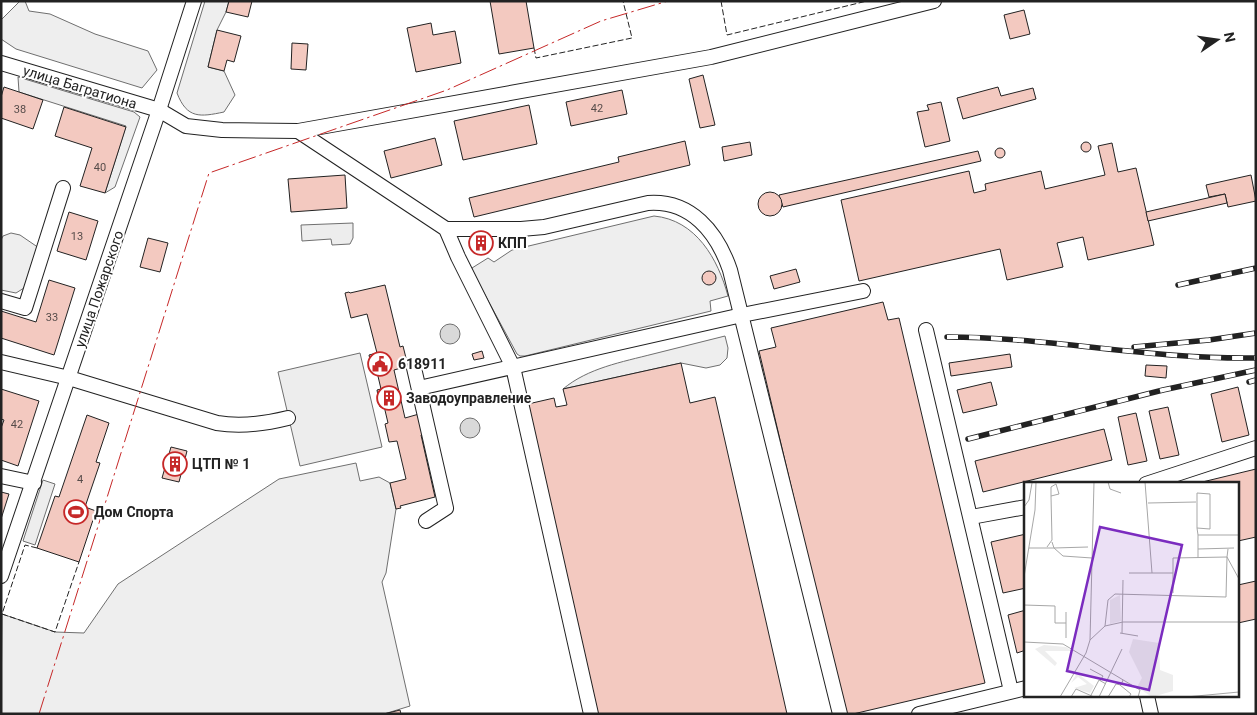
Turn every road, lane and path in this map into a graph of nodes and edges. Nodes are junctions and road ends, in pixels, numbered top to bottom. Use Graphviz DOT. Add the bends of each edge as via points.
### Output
graph roads {
  1 [pos="194,1"];
  2 [pos="934,1"];
  3 [pos="1,63"];
  4 [pos="159,110"];
  5 [pos="298,131"];
  6 [pos="63,188"];
  7 [pos="446,229"];
  8 [pos="863,291"];
  9 [pos="1,301"];
  10 [pos="742,315"];
  11 [pos="926,330"];
  12 [pos="1,362"];
  13 [pos="513,367"];
  14 [pos="414,368"];
  15 [pos="69,378"];
  16 [pos="419,388"];
  17 [pos="288,418"];
  18 [pos="1256,448"];
  19 [pos="1,476"];
  20 [pos="1152,482"];
  21 [pos="34,483"];
  22 [pos="1024,507"];
  23 [pos="971,518"];
  24 [pos="426,522"];
  25 [pos="1,576"];
  26 [pos="1024,689"];
  27 [pos="1011,692"];
  28 [pos="1147,698"];
  29 [pos="591,714"];
  30 [pos="840,714"];
  31 [pos="919,714"];
  32 [pos="1150,714"];
  1 -- 4 [label="street, улица Пожарского"];
  2 -- 5 [label="street, улица Багратиона" via="711,57"];
  3 -- 4 [label="street, улица Багратиона"];
  4 -- 5 [label="street, улица Багратиона" via="186,126"];
  4 -- 15 [label="street, улица Пожарского"];
  5 -- 7 [label="street"];
  6 -- 9 [label="street" via="25,308"];
  7 -- 10 [label="street" via="544,227 648,203 667,203 687,211 719,244"];
  7 -- 13 [label="street"];
  8 -- 10 [label="street"];
  10 -- 13 [label="street"];
  10 -- 30 [label="street"];
  11 -- 23 [label="street"];
  12 -- 15 [label="street"];
  13 -- 16 [label="street"];
  13 -- 29 [label="street"];
  14 -- 16 [label="street"];
  15 -- 17 [label="street" via="217,423 251,425"];
  15 -- 21 [label="street, улица Пожарского"];
  16 -- 24 [label="street" via="446,508"];
  18 -- 20 [label="street"];
  19 -- 21 [label="street"];
  21 -- 25 [label="street, улица Пожарского"];
  22 -- 23 [label="street"];
  23 -- 27 [label="street"];
  26 -- 27 [label="street"];
  27 -- 31 [label="street"];
  28 -- 32 [label="street"];
}
